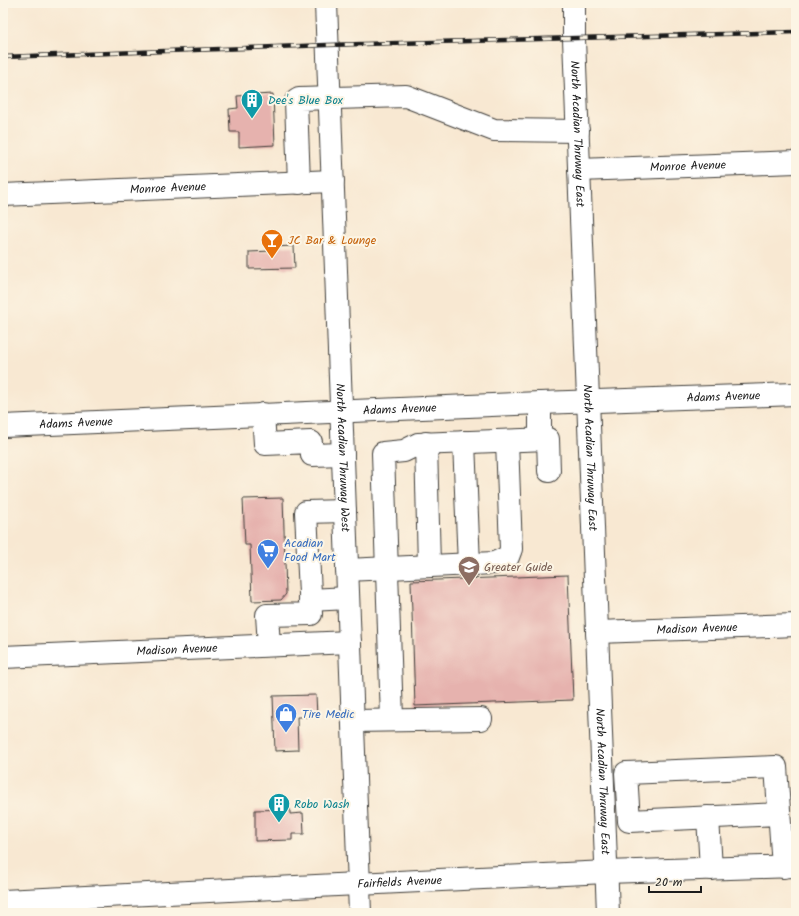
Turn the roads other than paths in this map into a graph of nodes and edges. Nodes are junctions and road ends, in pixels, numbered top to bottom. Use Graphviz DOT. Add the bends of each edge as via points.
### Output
graph roads {
  1 [pos="326,3"];
  2 [pos="574,3"];
  3 [pos="329,98"];
  4 [pos="578,131"];
  5 [pos="796,162"];
  6 [pos="580,170"];
  7 [pos="333,181"];
  8 [pos="299,183"];
  9 [pos="3,195"];
  10 [pos="796,394"];
  11 [pos="588,401"];
  12 [pos="540,403"];
  13 [pos="341,411"];
  14 [pos="302,413"];
  15 [pos="263,414"];
  16 [pos="3,426"];
  17 [pos="540,439"];
  18 [pos="507,441"];
  19 [pos="304,442"];
  20 [pos="464,442"];
  21 [pos="426,443"];
  22 [pos="343,454"];
  23 [pos="549,471"];
  24 [pos="345,510"];
  25 [pos="469,565"];
  26 [pos="429,566"];
  27 [pos="387,568"];
  28 [pos="347,570"];
  29 [pos="348,598"];
  30 [pos="310,607"];
  31 [pos="796,625"];
  32 [pos="597,632"];
  33 [pos="350,642"];
  34 [pos="312,643"];
  35 [pos="269,645"];
  36 [pos="3,657"];
  37 [pos="392,719"];
  38 [pos="481,719"];
  39 [pos="353,721"];
  40 [pos="779,814"];
  41 [pos="708,817"];
  42 [pos="789,866"];
  43 [pos="711,869"];
  44 [pos="606,872"];
  45 [pos="359,884"];
  46 [pos="3,901"];
  47 [pos="360,913"];
  48 [pos="608,913"];
  1 -- 3 [label="street, North Acadian Thruway West"];
  2 -- 4 [label="street, North Acadian Thruway East"];
  3 -- 4 [label="street" via="406,96 494,130"];
  3 -- 7 [label="street, North Acadian Thruway West"];
  3 -- 8 [label="street" via="296,101"];
  4 -- 6 [label="street, North Acadian Thruway East"];
  5 -- 6 [label="street, Monroe Avenue"];
  6 -- 11 [label="street, North Acadian Thruway East"];
  7 -- 8 [label="street, Monroe Avenue"];
  7 -- 13 [label="street, North Acadian Thruway West"];
  8 -- 9 [label="street, Monroe Avenue"];
  10 -- 11 [label="street, Adams Avenue"];
  11 -- 12 [label="street, Adams Avenue"];
  11 -- 32 [label="street, North Acadian Thruway East"];
  12 -- 13 [label="street, Adams Avenue"];
  12 -- 17 [label="street"];
  13 -- 14 [label="street, Adams Avenue"];
  13 -- 22 [label="street, North Acadian Thruway West"];
  14 -- 15 [label="street, Adams Avenue"];
  14 -- 19 [label="street"];
  15 -- 16 [label="street, Adams Avenue"];
  15 -- 19 [label="street" via="265,444"];
  17 -- 18 [label="street"];
  17 -- 23 [label="street" via="548,439"];
  18 -- 20 [label="street"];
  18 -- 25 [label="street" via="511,549 508,557 494,564"];
  19 -- 22 [label="street" via="311,442 312,455"];
  20 -- 21 [label="street"];
  20 -- 25 [label="street"];
  21 -- 26 [label="street"];
  21 -- 27 [label="street" via="404,451 383,453"];
  22 -- 24 [label="street, North Acadian Thruway West"];
  24 -- 28 [label="street, North Acadian Thruway West"];
  24 -- 30 [label="street" via="306,512"];
  25 -- 26 [label="street"];
  26 -- 27 [label="street"];
  27 -- 28 [label="street"];
  27 -- 37 [label="street"];
  28 -- 29 [label="street, North Acadian Thruway West"];
  29 -- 30 [label="street"];
  29 -- 33 [label="street, North Acadian Thruway West"];
  30 -- 34 [label="street"];
  30 -- 35 [label="street" via="267,615"];
  31 -- 32 [label="street, Madison Avenue"];
  32 -- 44 [label="street, North Acadian Thruway East"];
  33 -- 34 [label="street, Madison Avenue"];
  33 -- 39 [label="street, North Acadian Thruway West"];
  34 -- 35 [label="street, Madison Avenue"];
  35 -- 36 [label="street, Madison Avenue"];
  37 -- 38 [label="street"];
  37 -- 39 [label="street"];
  39 -- 45 [label="street, North Acadian Thruway West"];
  40 -- 41 [label="street"];
  40 -- 41 [label="street" via="776,767 626,773 629,821"];
  40 -- 42 [label="street"];
  41 -- 43 [label="street"];
  42 -- 43 [label="street, Fairfields Avenue"];
  43 -- 44 [label="street, Fairfields Avenue"];
  44 -- 45 [label="street, Fairfields Avenue"];
  44 -- 48 [label="street, North Acadian Thruway East"];
  45 -- 46 [label="street, Fairfields Avenue"];
  45 -- 47 [label="street, North Acadian Thruway West"];
}
